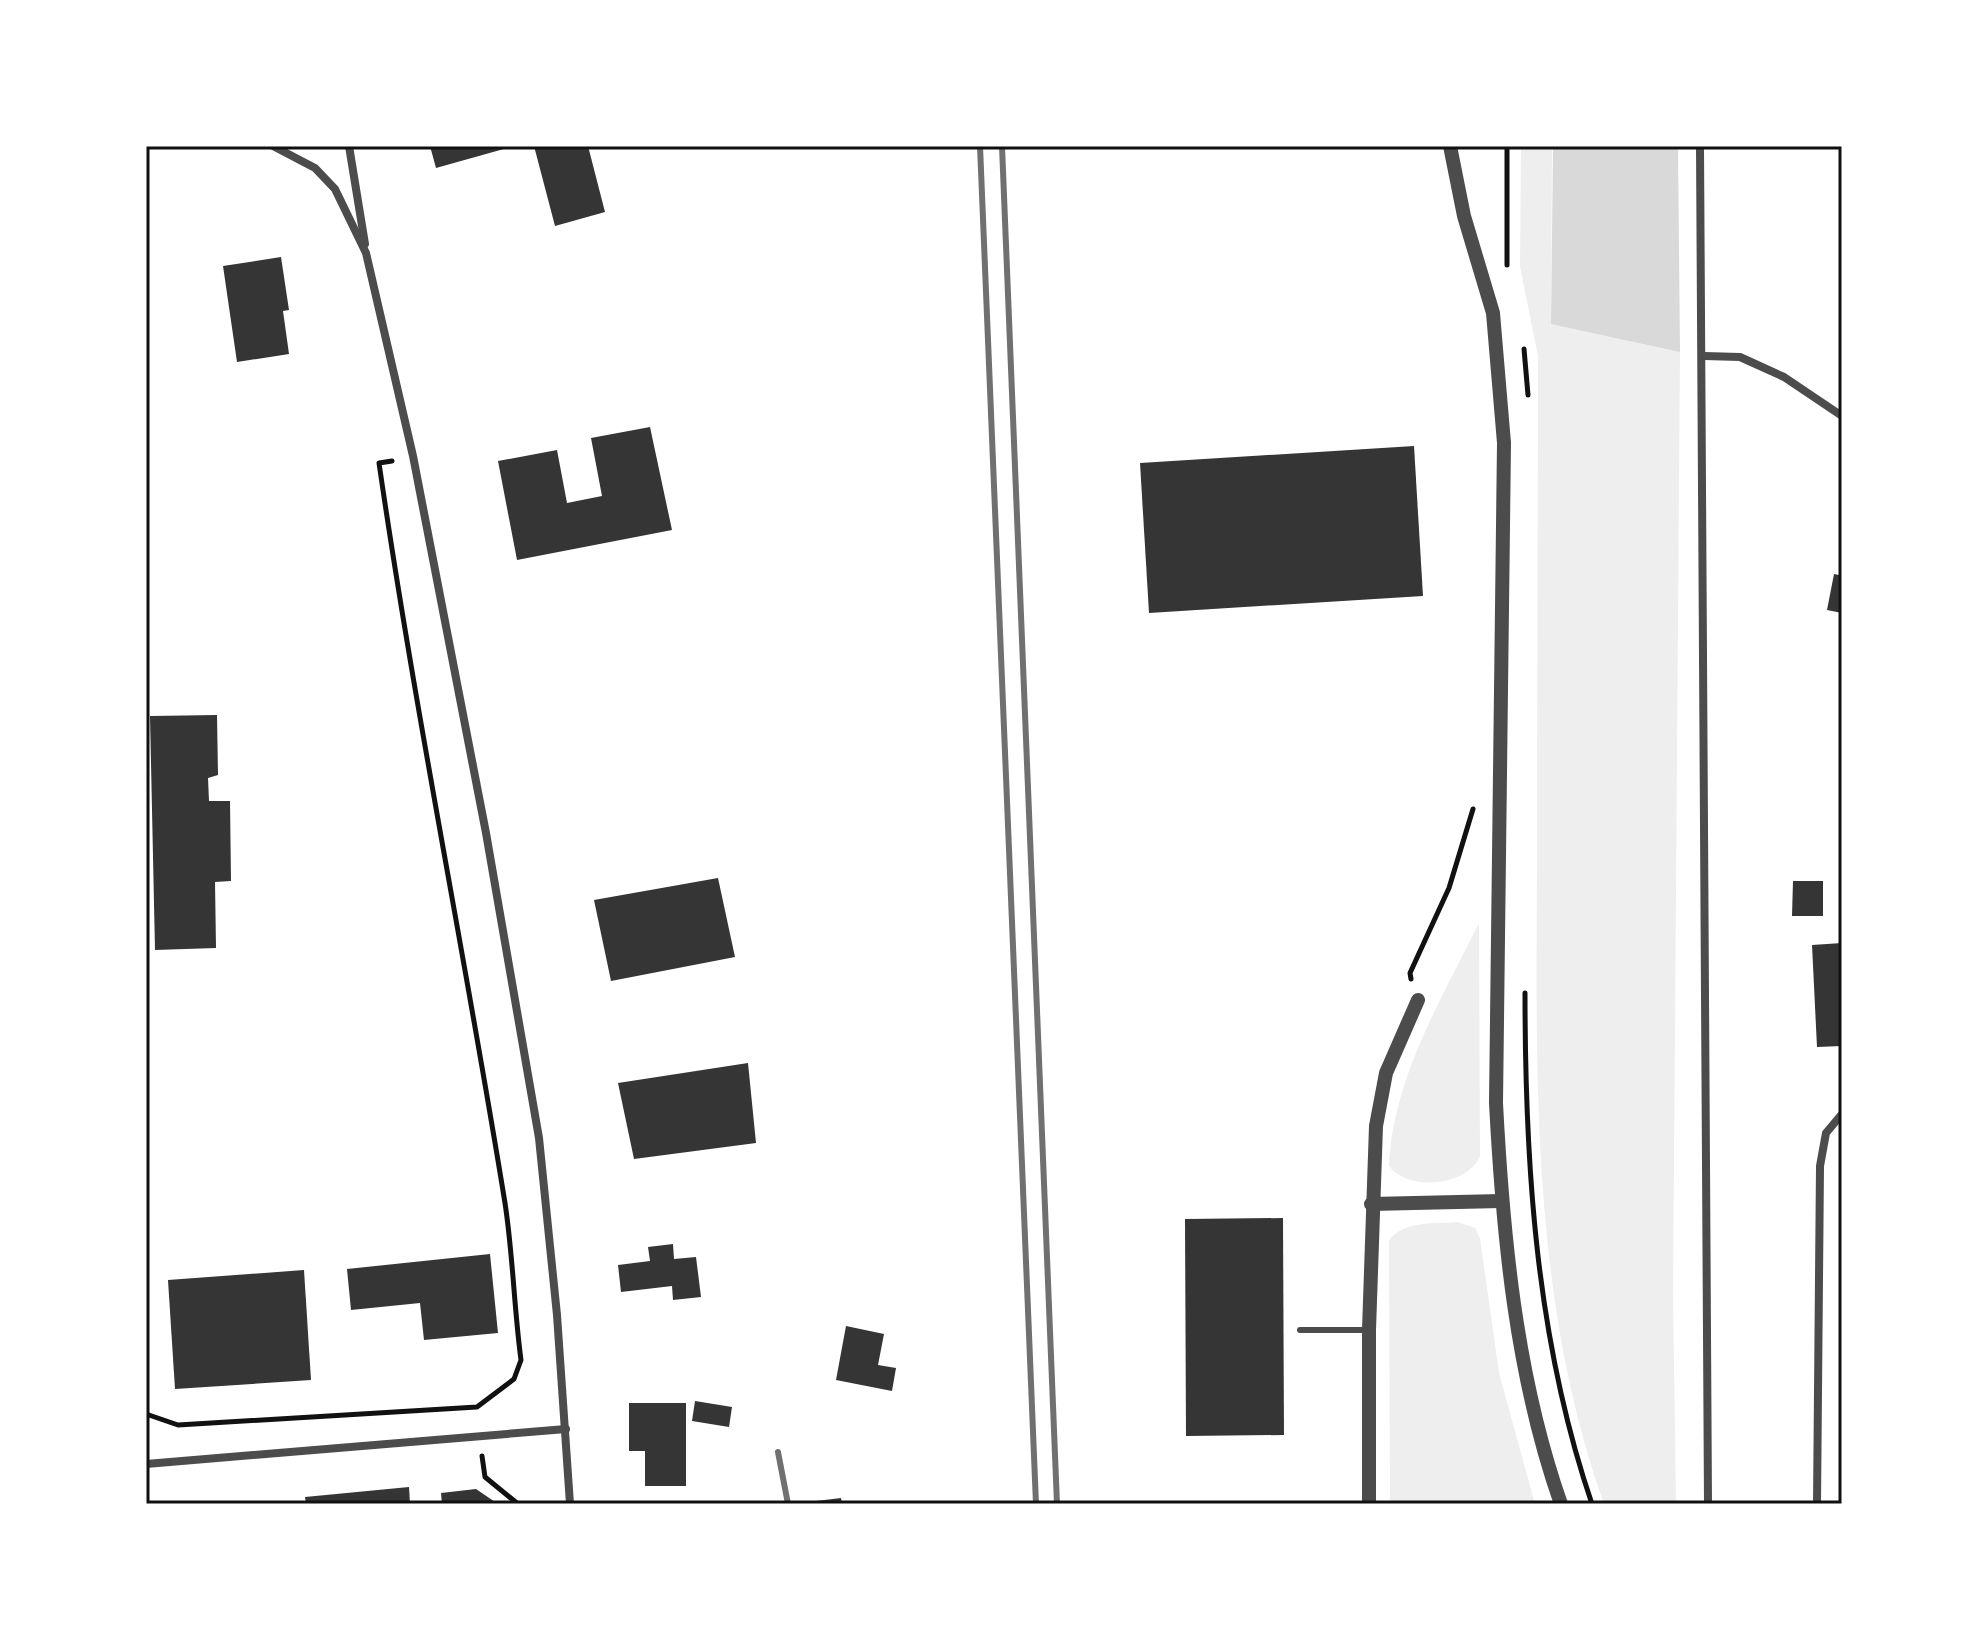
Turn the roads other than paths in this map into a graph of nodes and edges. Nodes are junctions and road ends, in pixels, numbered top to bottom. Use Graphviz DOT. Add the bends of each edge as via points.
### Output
graph roads {
  1 [pos="273,146"];
  2 [pos="349,146"];
  3 [pos="1450,146"];
  4 [pos="1700,146"];
  5 [pos="366,253"];
  6 [pos="1704,356"];
  7 [pos="1842,416"];
  8 [pos="1418,1000"];
  9 [pos="1842,1114"];
  10 [pos="1501,1201"];
  11 [pos="1371,1204"];
  12 [pos="1300,1330"];
  13 [pos="1369,1330"];
  14 [pos="566,1429"];
  15 [pos="146,1464"];
  16 [pos="570,1504"];
  17 [pos="1369,1504"];
  18 [pos="1561,1504"];
  19 [pos="1708,1504"];
  20 [pos="1817,1504"];
  1 -- 5 [label="street" via="315,168 335,189"];
  2 -- 5 [label="street"];
  3 -- 10 [label="street" via="1493,313 1504,443 1496,1103"];
  4 -- 6 [label="street"];
  5 -- 14 [label="street" via="413,456 539,1138"];
  6 -- 7 [label="street" via="1740,357 1784,377"];
  6 -- 19 [label="street"];
  8 -- 11 [label="street" via="1386,1073"];
  9 -- 20 [label="street" via="1826,1133 1820,1166"];
  10 -- 11 [label="street"];
  10 -- 18 [label="street" via="1522,1351"];
  11 -- 13 [label="street"];
  12 -- 13 [label="lane"];
  13 -- 17 [label="street"];
  14 -- 15 [label="street"];
  14 -- 16 [label="street"];
}
